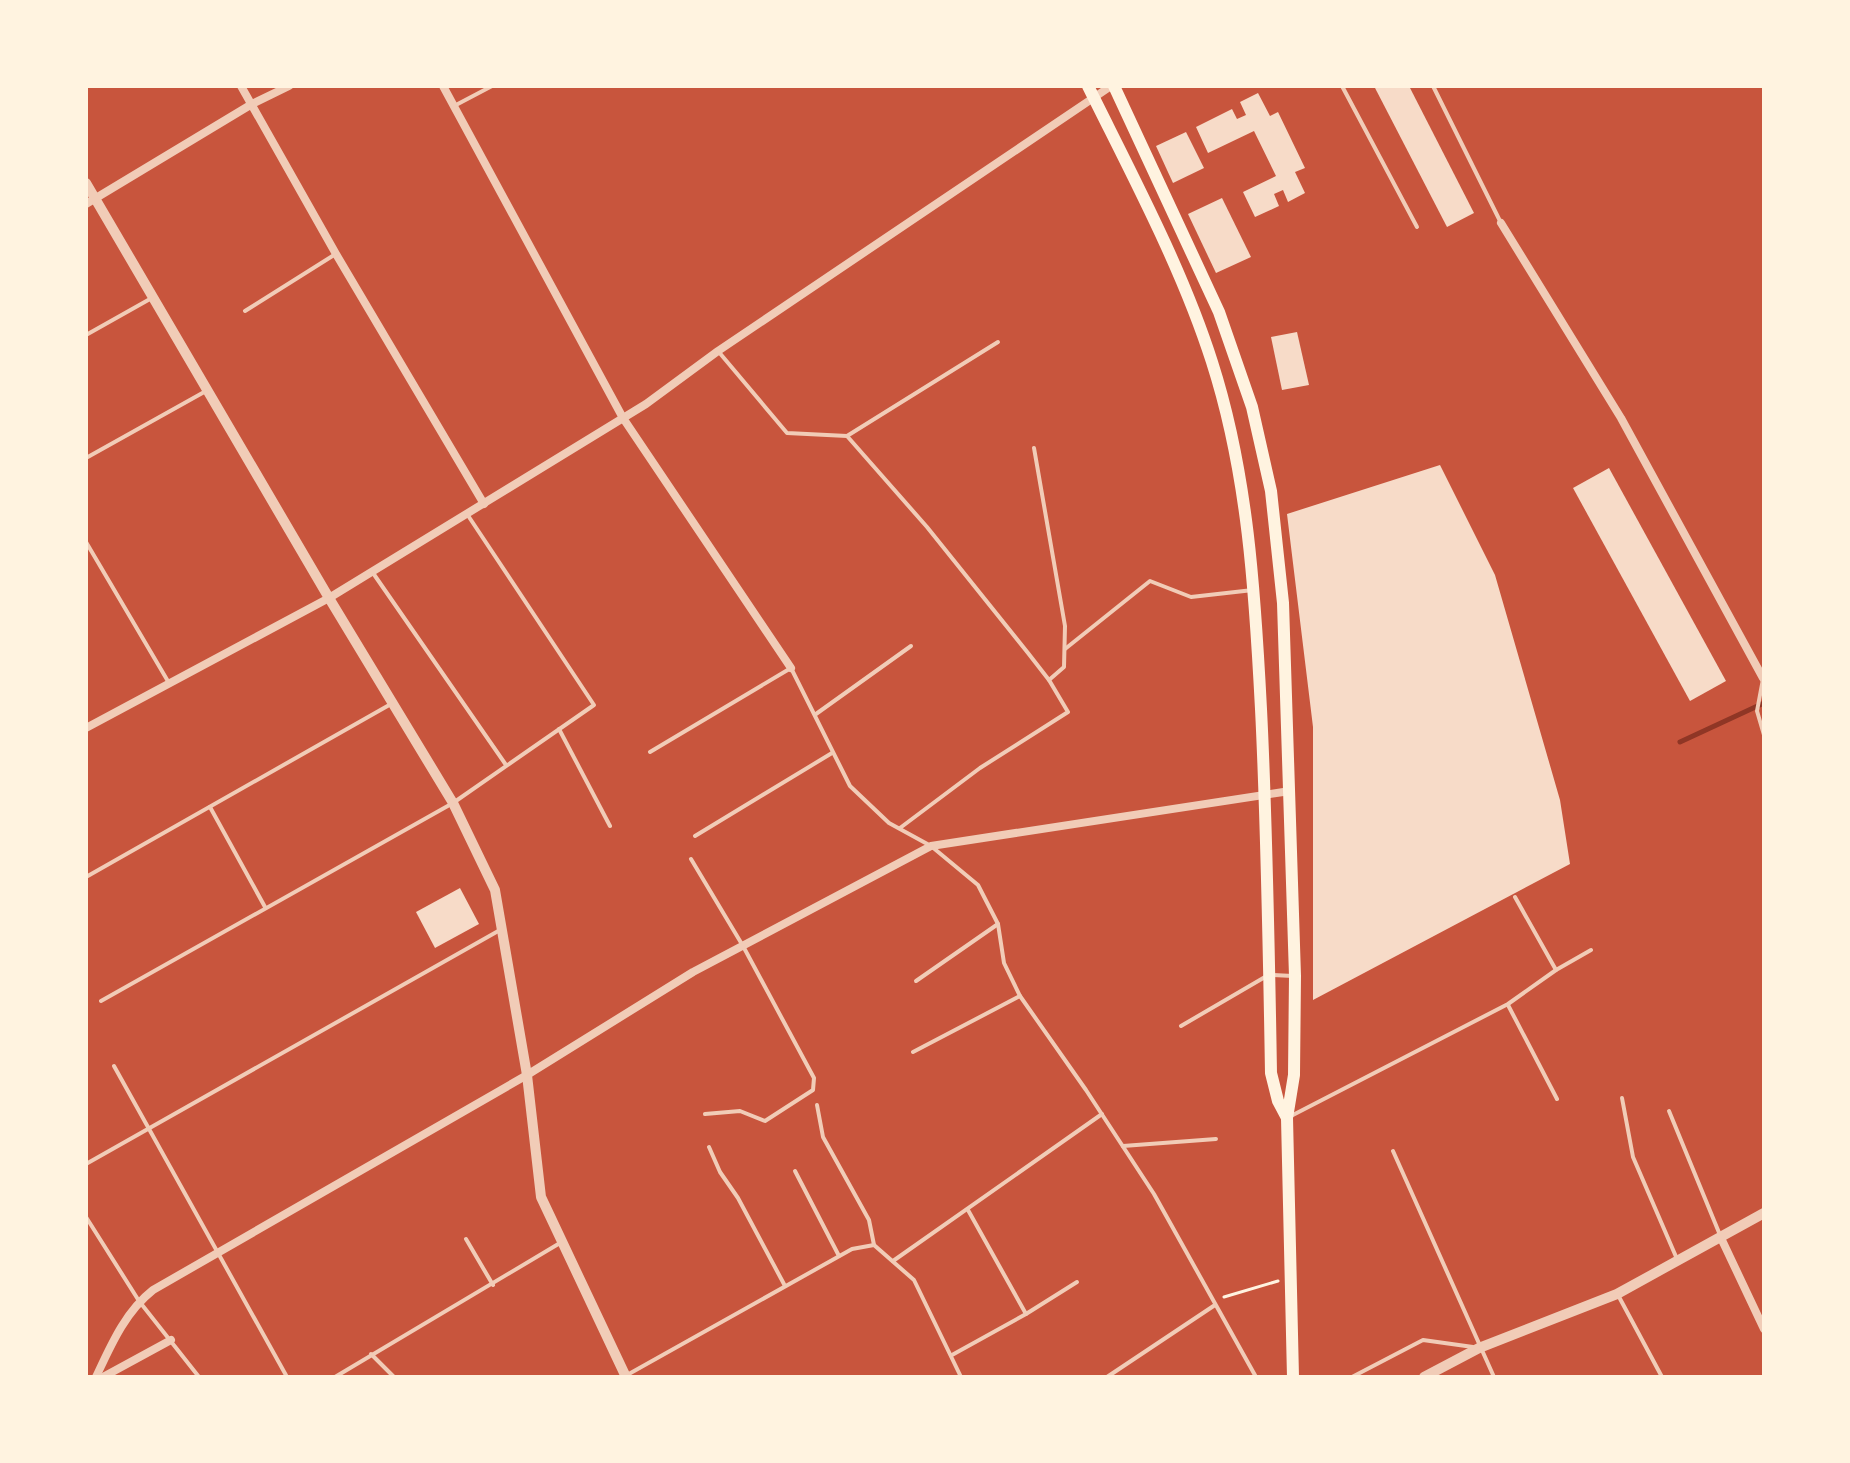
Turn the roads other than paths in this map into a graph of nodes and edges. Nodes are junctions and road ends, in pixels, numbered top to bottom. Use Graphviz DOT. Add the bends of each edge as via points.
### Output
graph roads {
  1 [pos="241,86"];
  2 [pos="289,86"];
  3 [pos="443,86"];
  4 [pos="492,86"];
  5 [pos="1112,86"];
  6 [pos="1342,86"];
  7 [pos="1433,86"];
  8 [pos="1090,91"];
  9 [pos="252,104"];
  10 [pos="454,106"];
  11 [pos="86,183"];
  12 [pos="91,202"];
  13 [pos="1501,223"];
  14 [pos="1417,227"];
  15 [pos="1191,249"];
  16 [pos="336,254"];
  17 [pos="1171,259"];
  18 [pos="153,297"];
  19 [pos="245,311"];
  20 [pos="86,335"];
  21 [pos="998,342"];
  22 [pos="718,351"];
  23 [pos="207,390"];
  24 [pos="623,418"];
  25 [pos="847,436"];
  26 [pos="1034,448"];
  27 [pos="86,458"];
  28 [pos="484,504"];
  29 [pos="467,514"];
  30 [pos="86,542"];
  31 [pos="372,572"];
  32 [pos="1255,590"];
  33 [pos="329,598"];
  34 [pos="911,646"];
  35 [pos="1064,649"];
  36 [pos="791,668"];
  37 [pos="1763,677"];
  38 [pos="1049,680"];
  39 [pos="169,683"];
  40 [pos="393,703"];
  41 [pos="815,714"];
  42 [pos="86,728"];
  43 [pos="558,729"];
  44 [pos="1764,735"];
  45 [pos="650,752"];
  46 [pos="832,753"];
  47 [pos="506,765"];
  48 [pos="1290,791"];
  49 [pos="1265,793"];
  50 [pos="453,803"];
  51 [pos="210,806"];
  52 [pos="610,826"];
  53 [pos="900,828"];
  54 [pos="695,836"];
  55 [pos="931,846"];
  56 [pos="691,859"];
  57 [pos="86,877"];
  58 [pos="1515,897"];
  59 [pos="265,907"];
  60 [pos="998,924"];
  61 [pos="502,929"];
  62 [pos="743,946"];
  63 [pos="1591,950"];
  64 [pos="1556,970"];
  65 [pos="1269,975"];
  66 [pos="1295,976"];
  67 [pos="916,981"];
  68 [pos="1020,996"];
  69 [pos="101,1001"];
  70 [pos="1508,1004"];
  71 [pos="1181,1026"];
  72 [pos="913,1052"];
  73 [pos="114,1066"];
  74 [pos="527,1075"];
  75 [pos="1622,1098"];
  76 [pos="1557,1099"];
  77 [pos="817,1105"];
  78 [pos="1669,1111"];
  79 [pos="705,1114"];
  80 [pos="1102,1114"];
  81 [pos="1287,1118"];
  82 [pos="150,1129"];
  83 [pos="1216,1139"];
  84 [pos="1123,1146"];
  85 [pos="709,1147"];
  86 [pos="1393,1151"];
  87 [pos="86,1164"];
  88 [pos="795,1171"];
  89 [pos="968,1210"];
  90 [pos="1764,1213"];
  91 [pos="86,1217"];
  92 [pos="1721,1238"];
  93 [pos="466,1239"];
  94 [pos="560,1243"];
  95 [pos="874,1245"];
  96 [pos="215,1252"];
  97 [pos="839,1256"];
  98 [pos="893,1261"];
  99 [pos="1678,1261"];
  100 [pos="1077,1282"];
  101 [pos="493,1285"];
  102 [pos="785,1286"];
  103 [pos="1617,1294"];
  104 [pos="139,1301"];
  105 [pos="1213,1303"];
  106 [pos="1026,1314"];
  107 [pos="1764,1329"];
  108 [pos="171,1340"];
  109 [pos="1479,1348"];
  110 [pos="371,1354"];
  111 [pos="952,1355"];
  112 [pos="1295,1376"];
  113 [pos="96,1377"];
  114 [pos="103,1377"];
  115 [pos="199,1377"];
  116 [pos="287,1377"];
  117 [pos="335,1377"];
  118 [pos="394,1377"];
  119 [pos="625,1377"];
  120 [pos="961,1377"];
  121 [pos="1107,1377"];
  122 [pos="1256,1377"];
  123 [pos="1352,1377"];
  124 [pos="1424,1377"];
  125 [pos="1494,1377"];
  126 [pos="1662,1377"];
  1 -- 9 [label="street"];
  2 -- 9 [label="street"];
  3 -- 10 [label="street"];
  4 -- 10 [label="lane"];
  5 -- 8 [label="street"];
  5 -- 15 [label="main road"];
  6 -- 14 [label="lane"];
  7 -- 13 [label="lane"];
  8 -- 17 [label="main road"];
  8 -- 22 [label="street"];
  9 -- 12 [label="street"];
  9 -- 16 [label="street"];
  10 -- 24 [label="street"];
  11 -- 12 [label="street"];
  12 -- 18 [label="street"];
  13 -- 37 [label="street" via="1621,418"];
  15 -- 17 [label="main road"];
  15 -- 48 [label="main road" via="1252,407 1271,491 1283,603"];
  16 -- 19 [label="lane"];
  16 -- 28 [label="street"];
  17 -- 32 [label="main road" via="1212,361 1228,423"];
  18 -- 20 [label="lane"];
  18 -- 23 [label="street"];
  21 -- 25 [label="lane"];
  22 -- 24 [label="street"];
  22 -- 25 [label="lane" via="787,433"];
  23 -- 27 [label="lane"];
  23 -- 33 [label="street"];
  24 -- 28 [label="street"];
  24 -- 36 [label="street"];
  25 -- 38 [label="lane"];
  26 -- 35 [label="lane" via="1065,626"];
  28 -- 29 [label="street"];
  29 -- 31 [label="street"];
  29 -- 43 [label="lane" via="594,705"];
  30 -- 39 [label="lane"];
  31 -- 33 [label="street"];
  31 -- 47 [label="lane"];
  32 -- 35 [label="lane" via="1191,597 1150,581"];
  32 -- 49 [label="main road"];
  33 -- 39 [label="street"];
  33 -- 40 [label="street"];
  34 -- 41 [label="lane"];
  35 -- 38 [label="lane" via="1064,667"];
  36 -- 41 [label="lane"];
  36 -- 45 [label="lane"];
  37 -- 44 [label="lane" via="1757,711"];
  38 -- 53 [label="lane" via="1068,712"];
  39 -- 42 [label="street"];
  40 -- 50 [label="street"];
  40 -- 51 [label="lane"];
  41 -- 46 [label="lane"];
  43 -- 47 [label="lane"];
  43 -- 52 [label="lane"];
  46 -- 53 [label="lane" via="850,786"];
  46 -- 54 [label="lane"];
  47 -- 50 [label="lane"];
  48 -- 49 [label="street"];
  48 -- 66 [label="main road"];
  49 -- 55 [label="street"];
  49 -- 65 [label="main road"];
  50 -- 59 [label="lane"];
  50 -- 61 [label="street" via="495,890"];
  51 -- 57 [label="lane"];
  51 -- 59 [label="lane"];
  53 -- 55 [label="lane"];
  55 -- 60 [label="lane" via="978,885"];
  55 -- 62 [label="street"];
  56 -- 62 [label="lane"];
  58 -- 64 [label="lane"];
  59 -- 69 [label="lane"];
  60 -- 67 [label="lane"];
  60 -- 68 [label="lane" via="1004,963"];
  61 -- 74 [label="street"];
  61 -- 82 [label="lane"];
  62 -- 74 [label="street"];
  62 -- 79 [label="lane" via="814,1078 813,1090 765,1121 740,1111"];
  63 -- 64 [label="lane"];
  64 -- 70 [label="lane"];
  65 -- 66 [label="lane"];
  65 -- 71 [label="lane"];
  65 -- 81 [label="main road" via="1271,1073"];
  66 -- 81 [label="main road" via="1294,1075"];
  68 -- 72 [label="lane"];
  68 -- 80 [label="lane"];
  70 -- 76 [label="lane"];
  70 -- 81 [label="lane"];
  73 -- 82 [label="lane"];
  74 -- 94 [label="street" via="541,1197"];
  74 -- 96 [label="street"];
  75 -- 99 [label="lane" via="1633,1157"];
  77 -- 95 [label="lane" via="823,1137 869,1220"];
  78 -- 92 [label="lane"];
  80 -- 84 [label="lane"];
  80 -- 89 [label="lane"];
  81 -- 112 [label="main road"];
  82 -- 87 [label="lane"];
  82 -- 96 [label="lane"];
  83 -- 84 [label="lane"];
  84 -- 105 [label="lane"];
  85 -- 102 [label="lane"];
  86 -- 109 [label="lane"];
  88 -- 97 [label="lane"];
  89 -- 98 [label="lane"];
  89 -- 106 [label="lane"];
  90 -- 92 [label="street"];
  91 -- 104 [label="lane"];
  92 -- 99 [label="street"];
  92 -- 107 [label="street"];
  93 -- 101 [label="lane"];
  94 -- 101 [label="lane"];
  94 -- 119 [label="street"];
  95 -- 97 [label="lane"];
  95 -- 98 [label="lane"];
  96 -- 104 [label="street"];
  96 -- 116 [label="lane"];
  97 -- 102 [label="lane"];
  98 -- 111 [label="lane" via="914,1280"];
  99 -- 103 [label="street"];
  100 -- 106 [label="lane"];
  101 -- 110 [label="lane"];
  102 -- 119 [label="lane"];
  103 -- 109 [label="street"];
  103 -- 126 [label="lane"];
  104 -- 108 [label="lane"];
  104 -- 113 [label="street"];
  105 -- 121 [label="lane"];
  105 -- 122 [label="lane"];
  106 -- 111 [label="lane"];
  108 -- 114 [label="street"];
  108 -- 115 [label="lane"];
  109 -- 123 [label="lane" via="1423,1340"];
  109 -- 124 [label="street"];
  109 -- 125 [label="lane"];
  110 -- 117 [label="lane"];
  110 -- 118 [label="lane"];
  111 -- 120 [label="lane"];
}
